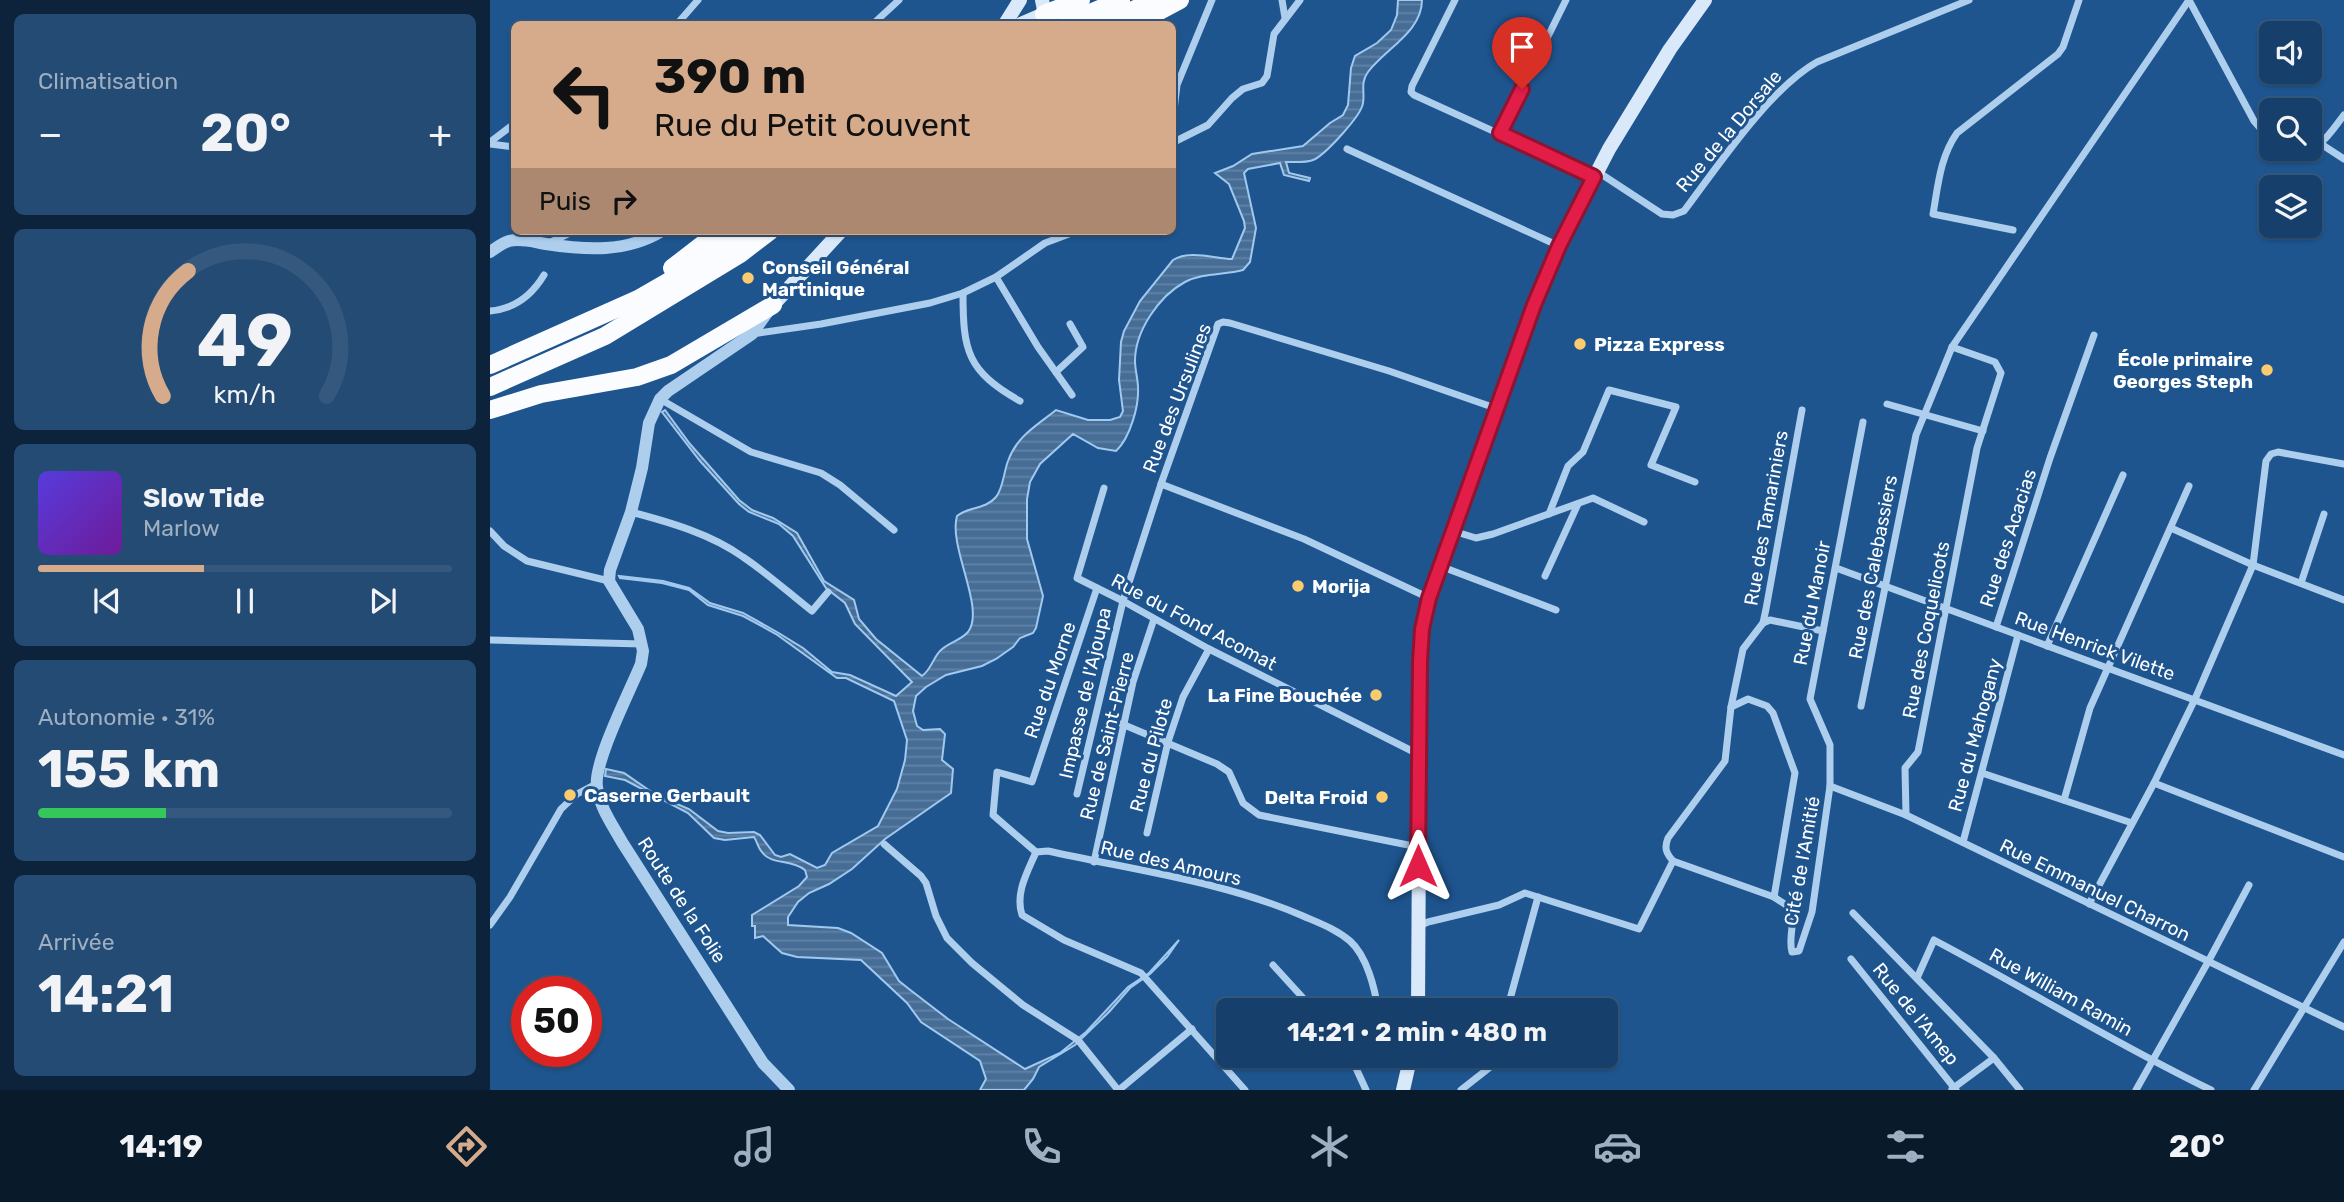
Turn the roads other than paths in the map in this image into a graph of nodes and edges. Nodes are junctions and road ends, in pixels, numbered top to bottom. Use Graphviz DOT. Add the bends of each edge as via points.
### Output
graph roads {
  1 [pos="698,0"];
  2 [pos="899,0"];
  3 [pos="1021,0"];
  4 [pos="1081,0"];
  5 [pos="1121,0"];
  6 [pos="1156,0"];
  7 [pos="1180,0"];
  8 [pos="1212,0"];
  9 [pos="1282,0"];
  10 [pos="1300,0"];
  11 [pos="1455,0"];
  12 [pos="1566,0"];
  13 [pos="1705,0"];
  14 [pos="1969,0"];
  15 [pos="2079,0"];
  16 [pos="2189,0"];
  17 [pos="1044,13"];
  18 [pos="1285,19"];
  19 [pos="680,21"];
  20 [pos="876,21"];
  21 [pos="1007,21"];
  22 [pos="1016,21"];
  23 [pos="1027,21"];
  24 [pos="1071,21"];
  25 [pos="1108,21"];
  26 [pos="1141,21"];
  27 [pos="1176,93"];
  28 [pos="2344,115"];
  29 [pos="511,126"];
  30 [pos="2259,127"];
  31 [pos="1500,133"];
  32 [pos="1176,141"];
  33 [pos="490,143"];
  34 [pos="2322,143"];
  35 [pos="2322,145"];
  36 [pos="511,146"];
  37 [pos="1347,149"];
  38 [pos="2344,159"];
  39 [pos="1596,174"];
  40 [pos="2013,230"];
  41 [pos="566,235"];
  42 [pos="655,235"];
  43 [pos="715,235"];
  44 [pos="741,235"];
  45 [pos="764,235"];
  46 [pos="837,235"];
  47 [pos="1066,235"];
  48 [pos="548,244"];
  49 [pos="1559,246"];
  50 [pos="490,252"];
  51 [pos="544,275"];
  52 [pos="996,277"];
  53 [pos="962,293"];
  54 [pos="773,305"];
  55 [pos="490,311"];
  56 [pos="583,324"];
  57 [pos="1070,324"];
  58 [pos="725,333"];
  59 [pos="751,334"];
  60 [pos="2094,335"];
  61 [pos="1952,346"];
  62 [pos="490,365"];
  63 [pos="1056,372"];
  64 [pos="490,387"];
  65 [pos="1072,395"];
  66 [pos="660,399"];
  67 [pos="1020,401"];
  68 [pos="1887,404"];
  69 [pos="1498,409"];
  70 [pos="490,410"];
  71 [pos="1802,410"];
  72 [pos="1924,414"];
  73 [pos="1863,422"];
  74 [pos="1983,431"];
  75 [pos="2344,464"];
  76 [pos="2123,475"];
  77 [pos="1695,482"];
  78 [pos="1161,484"];
  79 [pos="2189,486"];
  80 [pos="1104,488"];
  81 [pos="1577,504"];
  82 [pos="631,512"];
  83 [pos="1549,514"];
  84 [pos="2324,514"];
  85 [pos="1644,522"];
  86 [pos="2171,528"];
  87 [pos="894,530"];
  88 [pos="490,531"];
  89 [pos="1452,531"];
  90 [pos="2253,565"];
  91 [pos="1440,566"];
  92 [pos="1836,568"];
  93 [pos="1545,576"];
  94 [pos="609,581"];
  95 [pos="2301,583"];
  96 [pos="1886,586"];
  97 [pos="1097,588"];
  98 [pos="828,592"];
  99 [pos="1429,598"];
  100 [pos="2344,600"];
  101 [pos="1123,601"];
  102 [pos="1947,609"];
  103 [pos="1556,610"];
  104 [pos="1154,619"];
  105 [pos="1763,623"];
  106 [pos="1996,627"];
  107 [pos="1823,631"];
  108 [pos="2018,635"];
  109 [pos="490,640"];
  110 [pos="642,644"];
  111 [pos="2047,646"];
  112 [pos="1209,649"];
  113 [pos="2108,668"];
  114 [pos="2195,699"];
  115 [pos="1861,706"];
  116 [pos="1731,708"];
  117 [pos="1122,724"];
  118 [pos="1168,742"];
  119 [pos="1418,754"];
  120 [pos="2344,755"];
  121 [pos="1982,773"];
  122 [pos="2154,783"];
  123 [pos="596,784"];
  124 [pos="1830,786"];
  125 [pos="1077,794"];
  126 [pos="2064,800"];
  127 [pos="1906,814"];
  128 [pos="2132,823"];
  129 [pos="1147,834"];
  130 [pos="1963,842"];
  131 [pos="884,844"];
  132 [pos="1418,847"];
  133 [pos="1036,852"];
  134 [pos="2344,857"];
  135 [pos="1673,861"];
  136 [pos="1094,862"];
  137 [pos="2249,885"];
  138 [pos="1538,897"];
  139 [pos="1774,897"];
  140 [pos="2089,904"];
  141 [pos="1853,913"];
  142 [pos="490,925"];
  143 [pos="1418,926"];
  144 [pos="2344,942"];
  145 [pos="1851,959"];
  146 [pos="2208,962"];
  147 [pos="1273,965"];
  148 [pos="1916,978"];
  149 [pos="1303,998"];
  150 [pos="1377,998"];
  151 [pos="1418,998"];
  152 [pos="1510,998"];
  153 [pos="2304,1007"];
  154 [pos="2344,1027"];
  155 [pos="1192,1029"];
  156 [pos="1994,1058"];
  157 [pos="2151,1060"];
  158 [pos="1356,1068"];
  159 [pos="1409,1068"];
  160 [pos="1489,1068"];
  161 [pos="1954,1089"];
  162 [pos="789,1090"];
  163 [pos="1119,1090"];
  164 [pos="1245,1090"];
  165 [pos="1366,1090"];
  166 [pos="1403,1090"];
  167 [pos="1461,1090"];
  168 [pos="2020,1090"];
  169 [pos="2136,1090"];
  170 [pos="2211,1090"];
  171 [pos="2254,1090"];
  1 -- 19 [label="street"];
  2 -- 20 [label="street"];
  3 -- 21 [label="main road"];
  3 -- 22 [label="main road"];
  4 -- 17 [label="highway"];
  5 -- 24 [label="highway"];
  6 -- 25 [label="highway"];
  7 -- 26 [label="highway"];
  8 -- 27 [label="street"];
  9 -- 18 [label="street"];
  10 -- 18 [label="street"];
  11 -- 31 [label="street, Rue de la Dorsale" via="1411,92"];
  12 -- 31 [label="street"];
  13 -- 39 [label="main road" via="1670,49"];
  14 -- 39 [label="street, Rue de la Dorsale" via="1799,72 1684,211 1662,214"];
  15 -- 40 [label="street" via="2058,54 1957,133 1941,167 1933,214"];
  16 -- 30 [label="street"];
  16 -- 61 [label="street, Rue des Calebassiers"];
  17 -- 23 [label="main road"];
  18 -- 32 [label="street" via="1274,34 1262,83 1243,89 1208,125"];
  28 -- 34 [label="street"];
  29 -- 33 [label="street"];
  31 -- 39 [label="street, Rue de la Dorsale"];
  33 -- 36 [label="street"];
  35 -- 38 [label="street"];
  37 -- 49 [label="street"];
  39 -- 49 [label="main road"];
  41 -- 48 [label="street"];
  42 -- 48 [label="street" via="622,247"];
  43 -- 56 [label="highway"];
  44 -- 56 [label="highway" via="638,299"];
  45 -- 64 [label="highway" via="604,335"];
  46 -- 54 [label="main road"];
  47 -- 52 [label="street" via="1045,243"];
  48 -- 50 [label="street" via="519,240"];
  49 -- 69 [label="main road"];
  51 -- 55 [label="street" via="523,299 509,308"];
  52 -- 53 [label="street"];
  52 -- 63 [label="street"];
  53 -- 59 [label="street" via="930,303"];
  53 -- 67 [label="street" via="963,334 972,361 994,386"];
  54 -- 58 [label="highway"];
  54 -- 59 [label="street"];
  56 -- 62 [label="highway"];
  57 -- 63 [label="street" via="1083,347"];
  58 -- 59 [label="highway"];
  58 -- 70 [label="highway" via="671,365 637,377 541,394"];
  59 -- 66 [label="street"];
  60 -- 106 [label="street, Rue des Acacias"];
  61 -- 72 [label="street, Rue des Calebassiers"];
  61 -- 74 [label="street, Rue des Coquelicots" via="1995,362 2001,373"];
  63 -- 65 [label="street"];
  66 -- 82 [label="street" via="649,423"];
  66 -- 87 [label="street" via="751,452 821,473"];
  68 -- 72 [label="street"];
  69 -- 78 [label="street, Rue des Ursulines" via="1223,321 1218,324"];
  69 -- 89 [label="main road"];
  71 -- 105 [label="street, Rue des Tamariniers"];
  72 -- 74 [label="street"];
  72 -- 96 [label="street, Rue des Calebassiers"];
  73 -- 92 [label="street, Rue du Manoir"];
  74 -- 102 [label="street, Rue des Coquelicots"];
  75 -- 90 [label="street" via="2271,454 2266,461"];
  76 -- 111 [label="street"];
  77 -- 83 [label="street" via="1651,465 1676,407 1609,390 1583,452 1569,466"];
  78 -- 99 [label="street" via="1304,538"];
  78 -- 101 [label="street, Rue des Ursulines"];
  79 -- 86 [label="street"];
  80 -- 97 [label="street, Rue du Fond Acomat" via="1077,578"];
  81 -- 83 [label="street"];
  81 -- 85 [label="street" via="1594,498"];
  81 -- 93 [label="street"];
  82 -- 94 [label="street"];
  82 -- 98 [label="street" via="693,532 741,555 812,611"];
  83 -- 89 [label="street" via="1476,538"];
  84 -- 95 [label="street"];
  86 -- 90 [label="street"];
  86 -- 113 [label="street"];
  88 -- 94 [label="street" via="527,561"];
  89 -- 91 [label="main road"];
  90 -- 95 [label="street"];
  90 -- 114 [label="street"];
  91 -- 99 [label="main road"];
  91 -- 103 [label="street"];
  92 -- 96 [label="street, Rue Henrick Vilette"];
  92 -- 107 [label="street, Rue du Manoir"];
  94 -- 110 [label="street"];
  95 -- 100 [label="street"];
  96 -- 102 [label="street, Rue Henrick Vilette"];
  96 -- 115 [label="street, Rue des Calebassiers"];
  97 -- 101 [label="street, Rue du Fond Acomat"];
  97 -- 133 [label="street, Rue du Morne" via="1032,782 998,772 993,815"];
  99 -- 119 [label="main road" via="1422,629"];
  101 -- 104 [label="street, Rue du Fond Acomat"];
  101 -- 125 [label="street, Impasse de l'Ajoupa"];
  102 -- 106 [label="street, Rue Henrick Vilette"];
  102 -- 127 [label="street, Rue des Coquelicots" via="1918,752 1906,768"];
  104 -- 112 [label="street, Rue du Fond Acomat"];
  104 -- 117 [label="street, Rue de Saint-Pierre"];
  105 -- 107 [label="street" via="1770,620"];
  105 -- 116 [label="street, Rue des Tamariniers" via="1743,649"];
  106 -- 108 [label="street, Rue Henrick Vilette"];
  107 -- 124 [label="street, Rue du Manoir" via="1810,699 1830,745"];
  108 -- 111 [label="street, Rue Henrick Vilette"];
  108 -- 121 [label="street, Rue du Mahogany"];
  109 -- 110 [label="street"];
  110 -- 123 [label="street" via="641,664"];
  111 -- 113 [label="street, Rue Henrick Vilette"];
  112 -- 118 [label="street, Rue du Pilote" via="1183,696"];
  112 -- 119 [label="street, Rue du Fond Acomat"];
  113 -- 114 [label="street, Rue Henrick Vilette"];
  113 -- 126 [label="street" via="2090,708"];
  114 -- 120 [label="street, Rue Henrick Vilette"];
  114 -- 122 [label="street"];
  116 -- 135 [label="street" via="1725,761 1668,838 1666,853"];
  116 -- 139 [label="street, Cité de l’Amitié" via="1748,699 1767,706 1795,773"];
  117 -- 118 [label="street"];
  117 -- 136 [label="street, Rue de Saint-Pierre"];
  118 -- 129 [label="street, Rue du Pilote"];
  118 -- 132 [label="street" via="1229,772 1243,803 1259,815"];
  119 -- 132 [label="main road"];
  121 -- 126 [label="street"];
  121 -- 130 [label="street, Rue du Mahogany"];
  122 -- 128 [label="street"];
  122 -- 134 [label="street"];
  123 -- 142 [label="street" via="561,809"];
  123 -- 162 [label="street, Route de la Folie" via="622,842 763,1063"];
  124 -- 127 [label="street, Rue Emmanuel Charron"];
  124 -- 139 [label="street, Cité de l’Amitié" via="1812,912 1799,951 1792,952 1790,945 1791,909"];
  126 -- 128 [label="street"];
  127 -- 130 [label="street, Rue Emmanuel Charron"];
  128 -- 140 [label="street"];
  130 -- 140 [label="street, Rue Emmanuel Charron"];
  131 -- 163 [label="street" via="926,883 947,938 1023,1005 1078,1040"];
  132 -- 143 [label="main road"];
  133 -- 136 [label="street, Rue des Amours"];
  133 -- 155 [label="street" via="1020,890 1022,915 1064,940 1141,973"];
  135 -- 138 [label="street" via="1639,929"];
  135 -- 139 [label="street, Cité de l’Amitié"];
  136 -- 150 [label="street, Rue des Amours" via="1272,903 1333,929 1352,943"];
  137 -- 146 [label="street"];
  138 -- 143 [label="street" via="1525,893 1499,905"];
  138 -- 152 [label="street"];
  140 -- 146 [label="street, Rue Emmanuel Charron"];
  141 -- 148 [label="street"];
  143 -- 151 [label="main road"];
  144 -- 153 [label="street"];
  145 -- 161 [label="street, Rue de l'Amep"];
  146 -- 153 [label="street, Rue Emmanuel Charron"];
  146 -- 157 [label="street"];
  147 -- 149 [label="street"];
  148 -- 156 [label="street"];
  148 -- 157 [label="street, Rue William Ramin" via="1934,940"];
  153 -- 154 [label="street, Rue Emmanuel Charron"];
  153 -- 171 [label="street"];
  155 -- 163 [label="street"];
  155 -- 164 [label="street"];
  156 -- 161 [label="street"];
  156 -- 168 [label="street"];
  157 -- 169 [label="street"];
  157 -- 170 [label="street, Rue William Ramin"];
  158 -- 165 [label="street"];
  159 -- 166 [label="main road"];
  160 -- 167 [label="street"];
}
